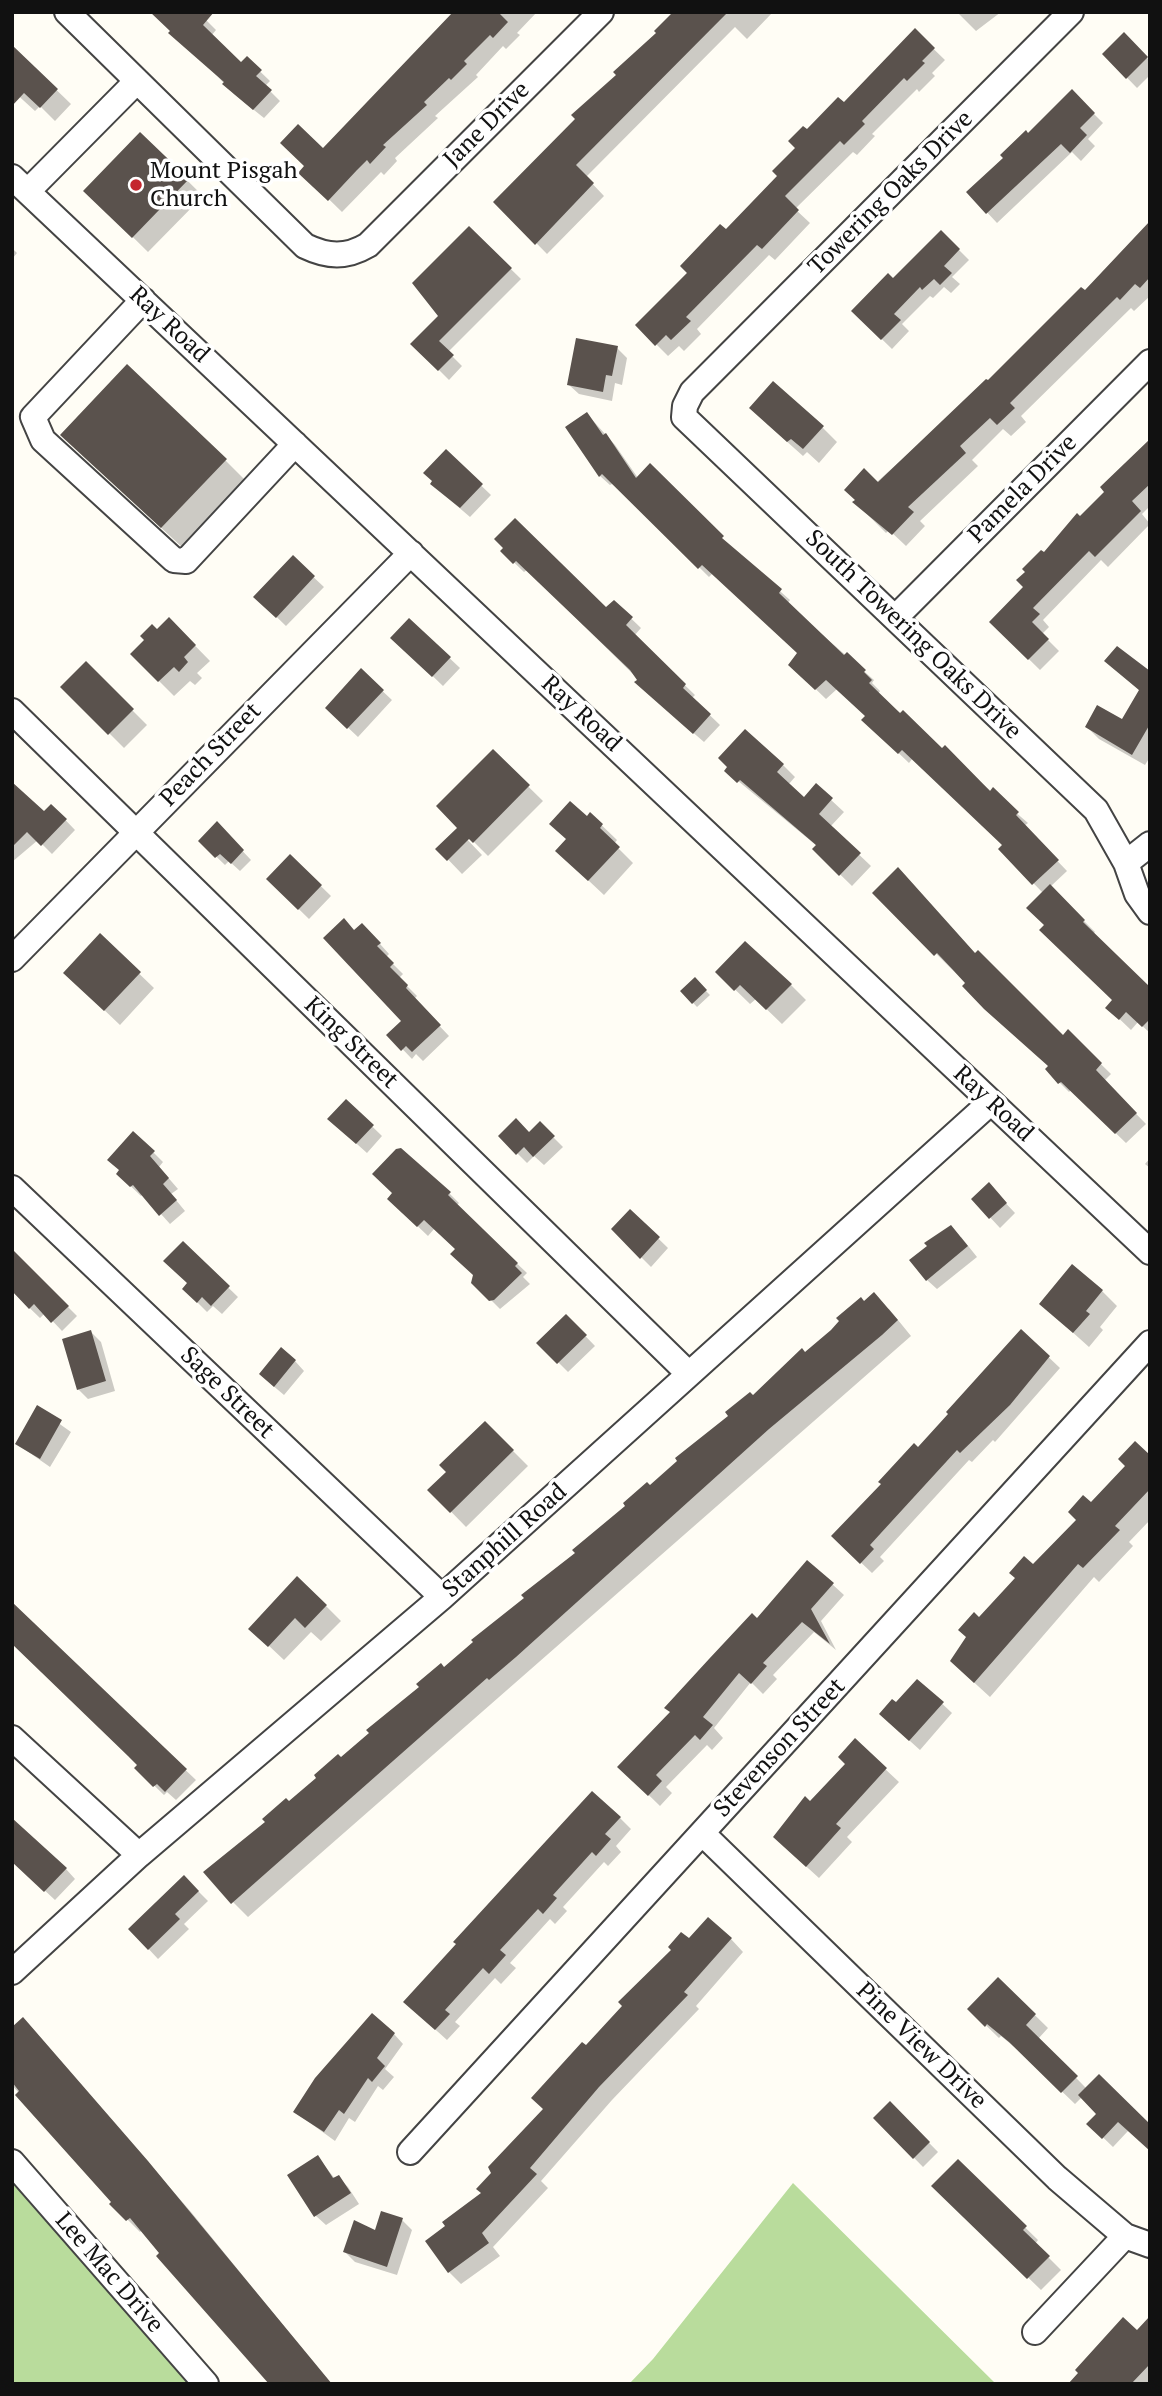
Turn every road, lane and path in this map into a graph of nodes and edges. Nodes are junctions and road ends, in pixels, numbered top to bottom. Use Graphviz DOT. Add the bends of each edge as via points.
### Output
graph roads {
  1 [pos="67,12"];
  2 [pos="601,12"];
  3 [pos="1071,12"];
  4 [pos="137,81"];
  5 [pos="20,184"];
  6 [pos="143,300"];
  7 [pos="1150,362"];
  8 [pos="711,374"];
  9 [pos="295,444"];
  10 [pos="411,553"];
  11 [pos="896,617"];
  12 [pos="12,711"];
  13 [pos="135,832"];
  14 [pos="1150,844"];
  15 [pos="1126,863"];
  16 [pos="1150,912"];
  17 [pos="12,959"];
  18 [pos="991,1102"];
  19 [pos="12,1188"];
  20 [pos="1150,1252"];
  21 [pos="1150,1343"];
  22 [pos="689,1374"];
  23 [pos="442,1597"];
  24 [pos="12,1738"];
  25 [pos="702,1833"];
  26 [pos="139,1855"];
  27 [pos="12,1972"];
  28 [pos="410,2152"];
  29 [pos="12,2162"];
  30 [pos="1125,2236"];
  31 [pos="1150,2245"];
  32 [pos="1035,2332"];
  33 [pos="206,2384"];
  1 -- 4 [label="street, Jane Drive"];
  2 -- 4 [label="street, Jane Drive" via="373,239 340,256 305,246"];
  3 -- 8 [label="street, Towering Oaks Drive"];
  4 -- 5 [label="street"];
  5 -- 6 [label="street, Ray Road"];
  6 -- 9 [label="street, Ray Road"];
  6 -- 9 [label="street" via="33,417 43,440 79,475 174,560 186,561"];
  7 -- 11 [label="street, Pamela Drive"];
  8 -- 11 [label="street, South Towering Oaks Drive" via="692,392 684,417"];
  9 -- 10 [label="street, Ray Road"];
  10 -- 13 [label="street, Peach Street"];
  10 -- 18 [label="street, Ray Road"];
  11 -- 15 [label="street, South Towering Oaks Drive" via="1096,810"];
  12 -- 13 [label="street, King Street"];
  13 -- 17 [label="street, Peach Street"];
  13 -- 22 [label="street, King Street"];
  14 -- 15 [label="street"];
  15 -- 16 [label="street, South Towering Oaks Drive" via="1137,894"];
  18 -- 20 [label="street, Ray Road"];
  18 -- 22 [label="street, Stanphill Road"];
  19 -- 23 [label="street, Sage Street"];
  21 -- 25 [label="street, Stevenson Street"];
  22 -- 23 [label="street, Stanphill Road"];
  23 -- 26 [label="street, Stanphill Road"];
  24 -- 26 [label="street"];
  25 -- 28 [label="street, Stevenson Street"];
  25 -- 30 [label="street, Pine View Drive" via="1057,2178"];
  26 -- 27 [label="street, Stanphill Road"];
  29 -- 33 [label="street, Lee Mac Drive"];
  30 -- 31 [label="street, Pine View Drive"];
  30 -- 32 [label="street"];
}
